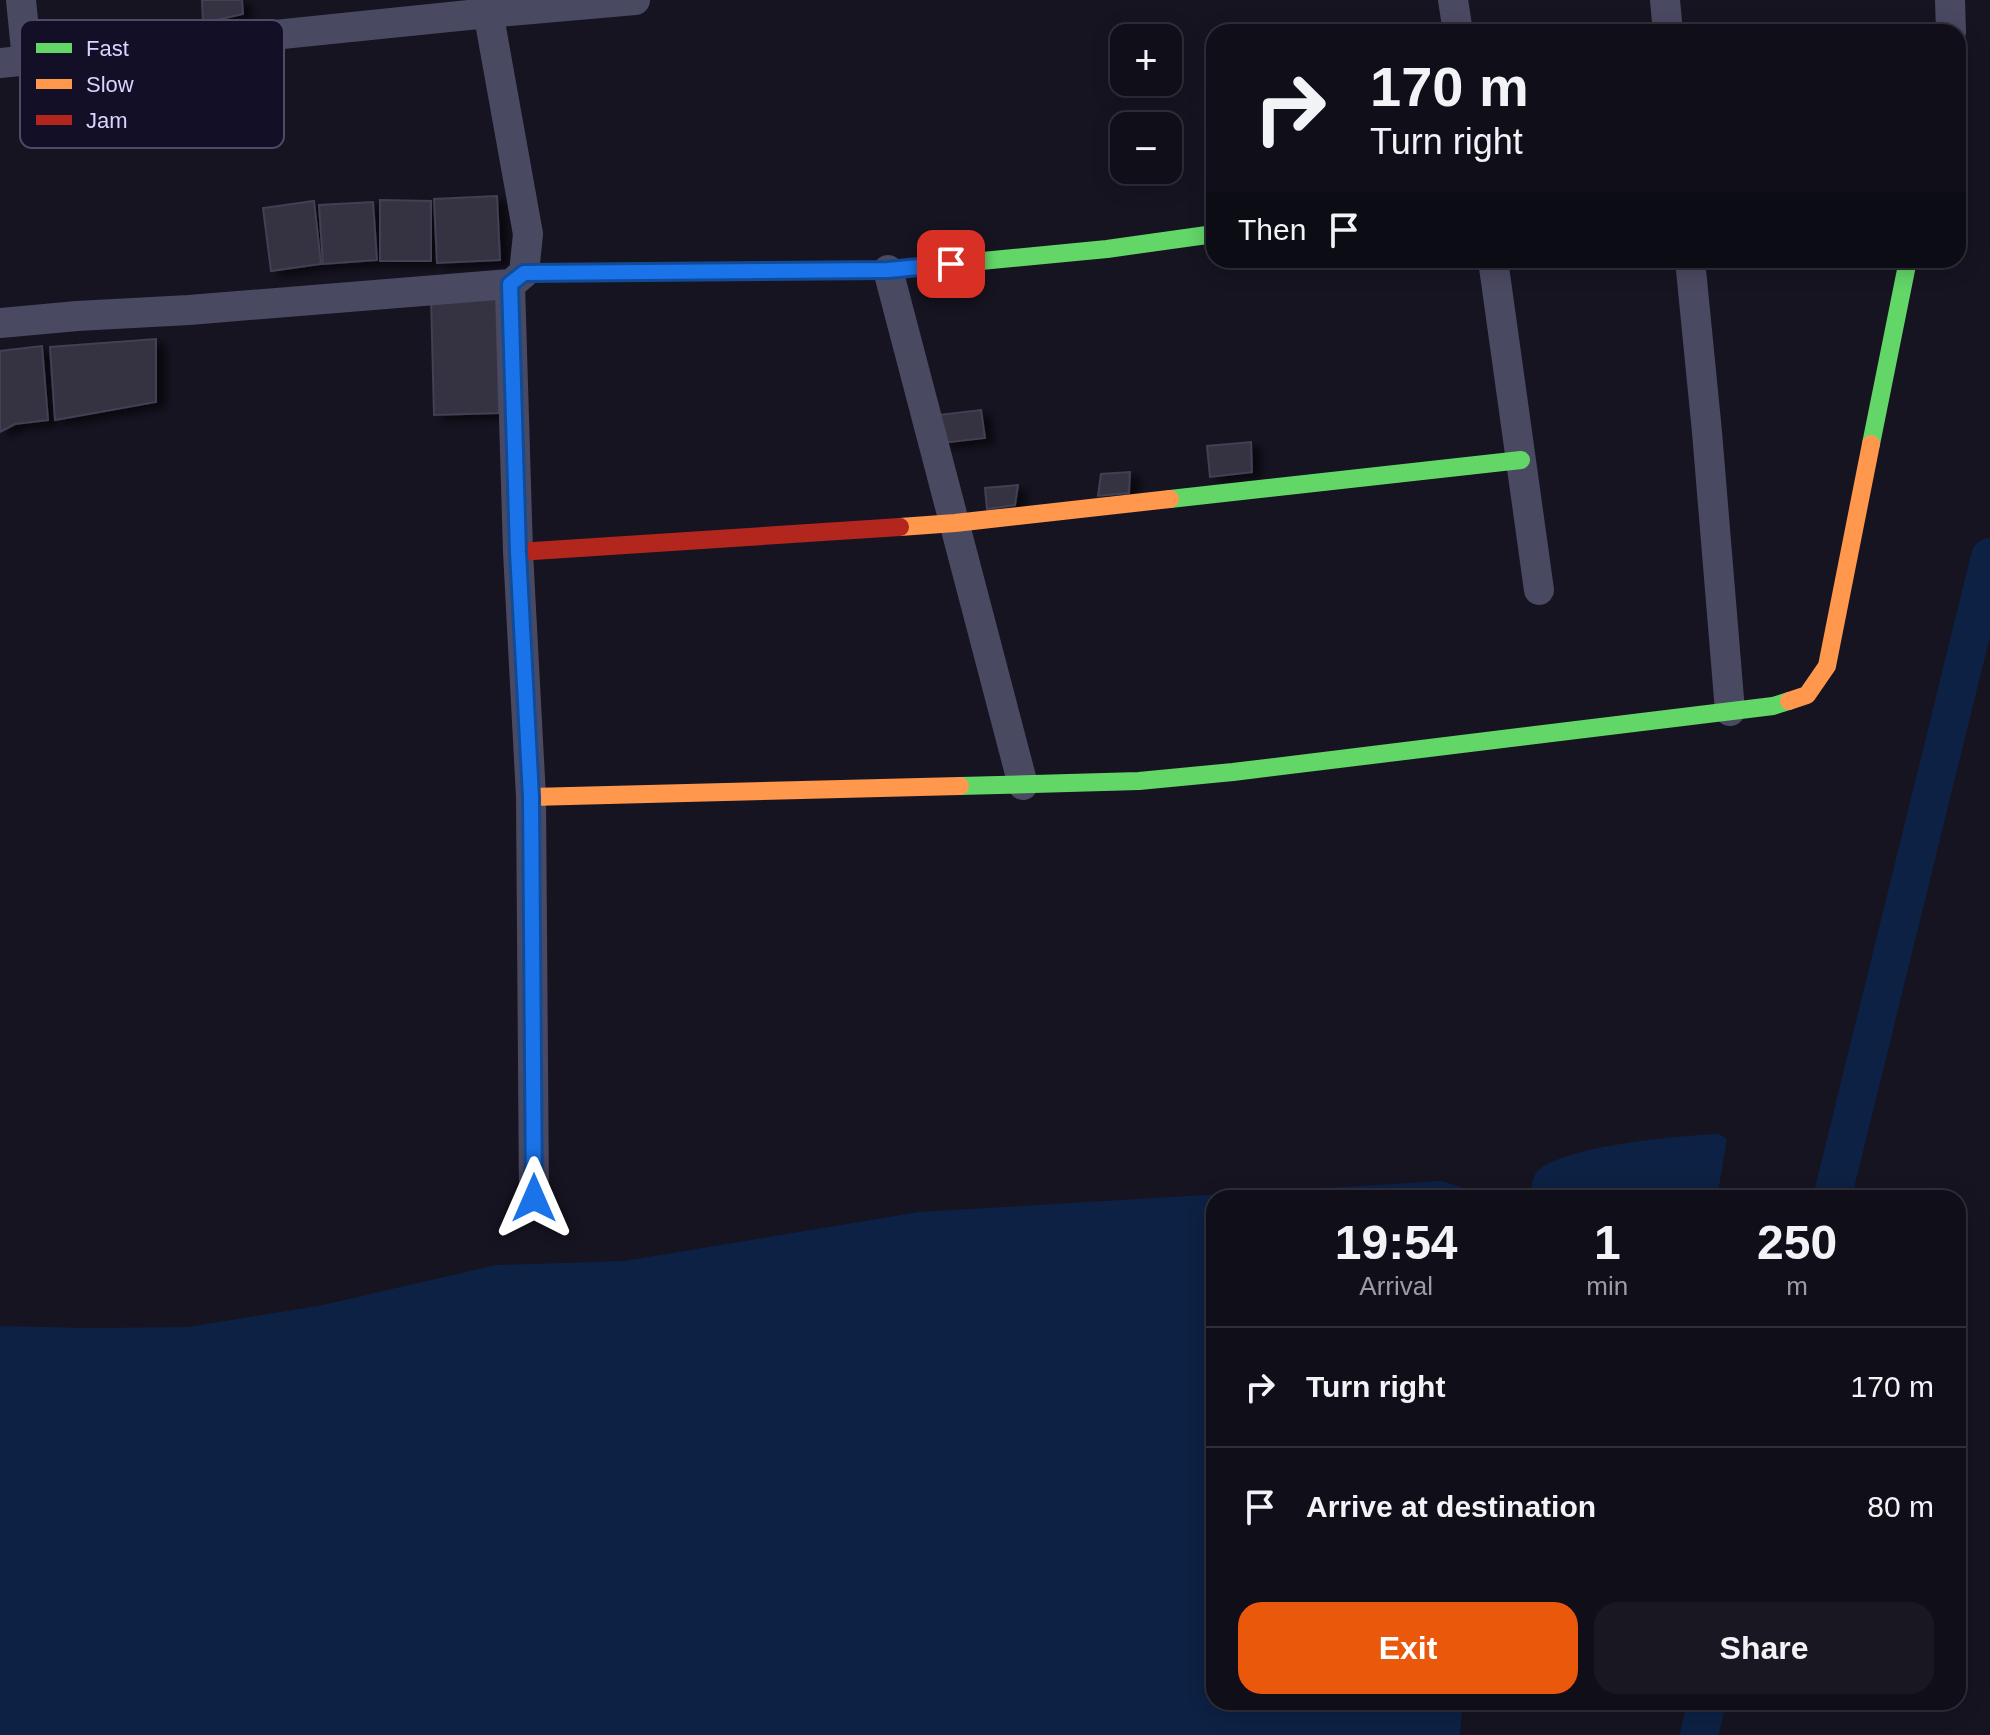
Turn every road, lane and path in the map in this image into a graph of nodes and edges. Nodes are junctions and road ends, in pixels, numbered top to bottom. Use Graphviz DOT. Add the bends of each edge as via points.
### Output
graph roads {
  1 [pos="21,0"];
  2 [pos="635,0"];
  3 [pos="1453,0"];
  4 [pos="1665,0"];
  5 [pos="1950,0"];
  6 [pos="487,7"];
  7 [pos="1457,24"];
  8 [pos="1667,24"];
  9 [pos="1951,24"];
  10 [pos="284,31"];
  11 [pos="14,62"];
  12 [pos="1206,235"];
  13 [pos="1494,268"];
  14 [pos="1691,268"];
  15 [pos="1906,268"];
  16 [pos="888,270"];
  17 [pos="517,279"];
  18 [pos="0,323"];
  19 [pos="1521,460"];
  20 [pos="955,523"];
  21 [pos="518,552"];
  22 [pos="1539,590"];
  23 [pos="1730,711"];
  24 [pos="1023,785"];
  25 [pos="531,797"];
  26 [pos="534,1198"];
  1 -- 11 [label="street"];
  2 -- 6 [label="street"];
  3 -- 7 [label="street"];
  4 -- 8 [label="street"];
  5 -- 9 [label="street"];
  6 -- 10 [label="street"];
  6 -- 17 [label="street" via="528,234"];
  12 -- 16 [label="street"];
  13 -- 19 [label="street"];
  14 -- 23 [label="street"];
  15 -- 23 [label="street" via="1827,666 1807,695"];
  16 -- 17 [label="street"];
  16 -- 20 [label="street"];
  17 -- 18 [label="street"];
  17 -- 21 [label="street"];
  19 -- 20 [label="street"];
  19 -- 22 [label="street"];
  20 -- 21 [label="street"];
  20 -- 24 [label="street"];
  21 -- 25 [label="street"];
  23 -- 24 [label="street" via="1233,772"];
  24 -- 25 [label="street"];
  25 -- 26 [label="street"];
}
